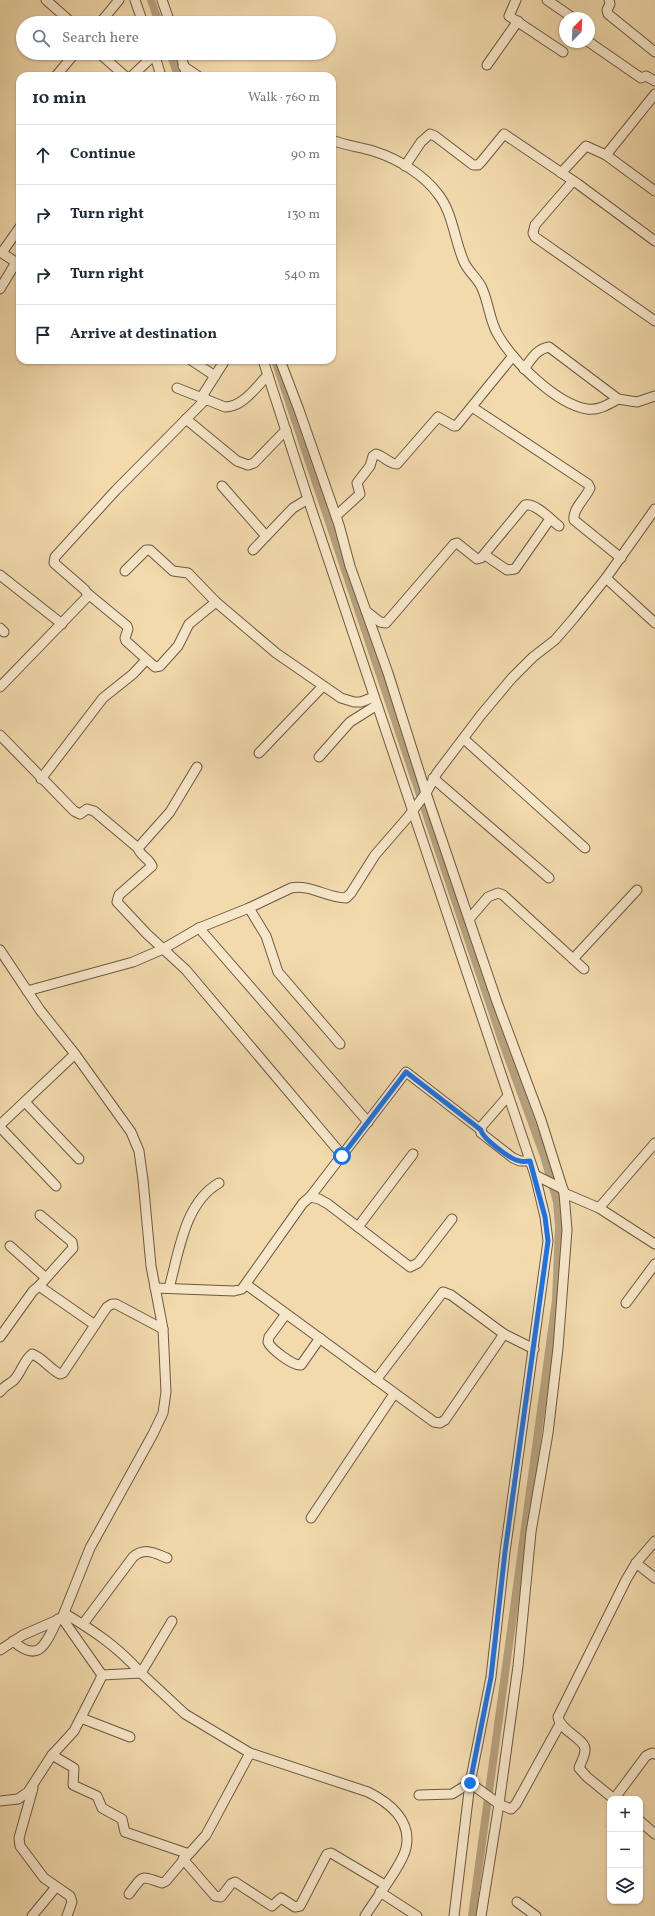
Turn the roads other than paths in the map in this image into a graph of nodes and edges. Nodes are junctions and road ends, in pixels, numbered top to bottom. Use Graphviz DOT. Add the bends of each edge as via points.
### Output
graph roads {
  1 [pos="46,0"];
  2 [pos="119,0"];
  3 [pos="136,0"];
  4 [pos="162,0"];
  5 [pos="516,0"];
  6 [pos="547,0"];
  7 [pos="608,0"];
  8 [pos="564,12"];
  9 [pos="64,16"];
  10 [pos="106,16"];
  11 [pos="141,16"];
  12 [pos="168,16"];
  13 [pos="518,21"];
  14 [pos="595,46"];
  15 [pos="562,52"];
  16 [pos="655,52"];
  17 [pos="69,60"];
  18 [pos="108,60"];
  19 [pos="148,60"];
  20 [pos="156,60"];
  21 [pos="182,60"];
  22 [pos="487,65"];
  23 [pos="183,66"];
  24 [pos="59,72"];
  25 [pos="121,72"];
  26 [pos="136,72"];
  27 [pos="160,72"];
  28 [pos="185,72"];
  29 [pos="192,72"];
  30 [pos="655,81"];
  31 [pos="655,94"];
  32 [pos="336,141"];
  33 [pos="606,155"];
  34 [pos="405,166"];
  35 [pos="561,173"];
  36 [pos="574,181"];
  37 [pos="655,191"];
  38 [pos="16,233"];
  39 [pos="655,241"];
  40 [pos="0,289"];
  41 [pos="655,321"];
  42 [pos="513,356"];
  43 [pos="197,364"];
  44 [pos="222,364"];
  45 [pos="265,364"];
  46 [pos="282,364"];
  47 [pos="524,369"];
  48 [pos="268,375"];
  49 [pos="215,376"];
  50 [pos="177,388"];
  51 [pos="655,396"];
  52 [pos="204,398"];
  53 [pos="618,399"];
  54 [pos="472,407"];
  55 [pos="186,419"];
  56 [pos="286,430"];
  57 [pos="222,486"];
  58 [pos="308,499"];
  59 [pos="655,509"];
  60 [pos="336,516"];
  61 [pos="550,519"];
  62 [pos="559,526"];
  63 [pos="266,536"];
  64 [pos="253,550"];
  65 [pos="485,554"];
  66 [pos="621,558"];
  67 [pos="125,570"];
  68 [pos="0,575"];
  69 [pos="606,578"];
  70 [pos="88,593"];
  71 [pos="216,602"];
  72 [pos="366,611"];
  73 [pos="655,623"];
  74 [pos="62,624"];
  75 [pos="146,660"];
  76 [pos="323,686"];
  77 [pos="0,687"];
  78 [pos="376,701"];
  79 [pos="0,735"];
  80 [pos="464,739"];
  81 [pos="259,753"];
  82 [pos="319,757"];
  83 [pos="197,767"];
  84 [pos="433,778"];
  85 [pos="41,779"];
  86 [pos="426,793"];
  87 [pos="412,811"];
  88 [pos="138,848"];
  89 [pos="585,848"];
  90 [pos="549,878"];
  91 [pos="637,890"];
  92 [pos="249,908"];
  93 [pos="470,918"];
  94 [pos="199,928"];
  95 [pos="163,949"];
  96 [pos="0,950"];
  97 [pos="574,959"];
  98 [pos="584,969"];
  99 [pos="27,991"];
  100 [pos="340,1044"];
  101 [pos="75,1054"];
  102 [pos="508,1096"];
  103 [pos="25,1102"];
  104 [pos="368,1122"];
  105 [pos="0,1126"];
  106 [pos="481,1130"];
  107 [pos="655,1143"];
  108 [pos="413,1154"];
  109 [pos="342,1156"];
  110 [pos="79,1159"];
  111 [pos="530,1161"];
  112 [pos="537,1176"];
  113 [pos="219,1183"];
  114 [pos="56,1186"];
  115 [pos="562,1190"];
  116 [pos="310,1197"];
  117 [pos="599,1208"];
  118 [pos="40,1215"];
  119 [pos="452,1219"];
  120 [pos="358,1227"];
  121 [pos="655,1244"];
  122 [pos="10,1246"];
  123 [pos="655,1264"];
  124 [pos="46,1278"];
  125 [pos="247,1284"];
  126 [pos="39,1286"];
  127 [pos="155,1288"];
  128 [pos="169,1288"];
  129 [pos="626,1303"];
  130 [pos="286,1314"];
  131 [pos="94,1325"];
  132 [pos="163,1329"];
  133 [pos="504,1334"];
  134 [pos="0,1336"];
  135 [pos="320,1338"];
  136 [pos="534,1349"];
  137 [pos="376,1380"];
  138 [pos="0,1392"];
  139 [pos="394,1394"];
  140 [pos="311,1518"];
  141 [pos="655,1541"];
  142 [pos="168,1558"];
  143 [pos="636,1563"];
  144 [pos="655,1578"];
  145 [pos="61,1617"];
  146 [pos="172,1621"];
  147 [pos="83,1624"];
  148 [pos="13,1642"];
  149 [pos="0,1650"];
  150 [pos="141,1673"];
  151 [pos="102,1675"];
  152 [pos="81,1718"];
  153 [pos="560,1724"];
  154 [pos="130,1737"];
  155 [pos="250,1753"];
  156 [pos="655,1754"];
  157 [pos="52,1755"];
  158 [pos="35,1781"];
  159 [pos="472,1785"];
  160 [pos="419,1795"];
  161 [pos="610,1796"];
  162 [pos="616,1796"];
  163 [pos="0,1801"];
  164 [pos="496,1802"];
  165 [pos="643,1823"];
  166 [pos="653,1830"];
  167 [pos="186,1857"];
  168 [pos="56,1886"];
  169 [pos="382,1888"];
  170 [pos="130,1894"];
  171 [pos="517,1902"];
  172 [pos="32,1916"];
  173 [pos="67,1916"];
  174 [pos="365,1916"];
  175 [pos="417,1916"];
  176 [pos="454,1916"];
  177 [pos="481,1916"];
  178 [pos="536,1916"];
  1 -- 9 [label="street"];
  2 -- 10 [label="street"];
  3 -- 11 [label="street"];
  4 -- 12 [label="street"];
  5 -- 13 [label="street" via="509,16"];
  6 -- 8 [label="street"];
  7 -- 16 [label="street" via="608,14"];
  13 -- 15 [label="street"];
  13 -- 22 [label="street"];
  14 -- 30 [label="street" via="641,78 646,76"];
  17 -- 24 [label="street"];
  18 -- 25 [label="street"];
  19 -- 26 [label="street"];
  20 -- 27 [label="street"];
  21 -- 23 [label="street"];
  23 -- 28 [label="street"];
  23 -- 29 [label="street"];
  31 -- 33 [label="street"];
  32 -- 34 [label="street" via="376,152"];
  33 -- 35 [label="street" via="586,146"];
  33 -- 37 [label="street"];
  34 -- 35 [label="street" via="430,134 473,165 478,165 504,134"];
  34 -- 42 [label="street" via="429,183 444,202 464,263 480,285 491,322"];
  35 -- 36 [label="street"];
  36 -- 39 [label="street"];
  36 -- 41 [label="street" via="535,225 535,237"];
  38 -- 40 [label="street" via="2,253 15,264"];
  42 -- 47 [label="street"];
  42 -- 54 [label="street"];
  43 -- 49 [label="street"];
  44 -- 49 [label="street"];
  45 -- 48 [label="street"];
  46 -- 60 [label="street"];
  47 -- 53 [label="street" via="560,397 588,409 602,408"];
  47 -- 53 [label="street" via="538,351 549,347"];
  48 -- 52 [label="street" via="240,403 232,407 225,407"];
  48 -- 56 [label="street"];
  49 -- 52 [label="street"];
  50 -- 52 [label="street"];
  51 -- 53 [label="street" via="637,402"];
  52 -- 55 [label="street"];
  54 -- 60 [label="street" via="456,426 438,417 397,464 380,455 373,456 370,466 357,483 360,494"];
  54 -- 66 [label="street" via="588,484 590,488 575,513 574,520"];
  55 -- 56 [label="street" via="237,461 248,465 254,463"];
  55 -- 70 [label="street" via="116,490 55,558 54,563"];
  56 -- 58 [label="street"];
  57 -- 63 [label="street"];
  58 -- 63 [label="street" via="293,508"];
  58 -- 78 [label="street"];
  59 -- 66 [label="street"];
  60 -- 72 [label="street"];
  61 -- 62 [label="street"];
  61 -- 65 [label="street" via="536,508 525,505"];
  61 -- 65 [label="street" via="515,569 507,570"];
  63 -- 64 [label="street"];
  65 -- 72 [label="street" via="477,559 462,546 454,544 390,620 383,623"];
  66 -- 69 [label="street"];
  67 -- 71 [label="street" via="146,550 150,550 174,571 188,572"];
  68 -- 74 [label="street"];
  69 -- 73 [label="street"];
  69 -- 80 [label="street" via="555,640 512,678"];
  70 -- 74 [label="street" via="86,600"];
  70 -- 75 [label="street" via="127,626 124,638"];
  71 -- 75 [label="street" via="189,624 178,646 160,666 155,667"];
  71 -- 76 [label="street" via="276,653"];
  72 -- 86 [label="street" via="391,680"];
  74 -- 77 [label="street"];
  75 -- 85 [label="street" via="103,698"];
  76 -- 78 [label="street" via="341,698 354,702"];
  76 -- 81 [label="street"];
  78 -- 82 [label="street" via="350,722"];
  78 -- 87 [label="street"];
  79 -- 85 [label="street"];
  80 -- 84 [label="street"];
  80 -- 89 [label="street"];
  83 -- 88 [label="street" via="170,812"];
  84 -- 86 [label="street"];
  84 -- 90 [label="street"];
  85 -- 88 [label="street" via="74,811 80,814 87,809 94,811"];
  86 -- 87 [label="street"];
  86 -- 93 [label="street"];
  87 -- 92 [label="street" via="375,855 346,898 298,887"];
  87 -- 102 [label="street"];
  88 -- 95 [label="street" via="139,853 148,859 152,866 119,895 117,902"];
  91 -- 97 [label="street"];
  92 -- 94 [label="street"];
  92 -- 100 [label="street" via="266,936 278,972"];
  93 -- 97 [label="street" via="488,897 498,893"];
  93 -- 115 [label="street" via="497,1002 541,1120"];
  94 -- 95 [label="street"];
  94 -- 104 [label="street"];
  95 -- 99 [label="street" via="133,962"];
  95 -- 109 [label="street" via="194,980"];
  96 -- 99 [label="street"];
  97 -- 98 [label="street"];
  99 -- 101 [label="street"];
  101 -- 103 [label="street"];
  101 -- 127 [label="street" via="131,1132 139,1151"];
  102 -- 106 [label="street"];
  102 -- 111 [label="street"];
  103 -- 105 [label="street"];
  103 -- 110 [label="street"];
  104 -- 106 [label="street" via="406,1072"];
  104 -- 109 [label="street"];
  105 -- 114 [label="street"];
  106 -- 111 [label="street" via="483,1136 513,1158"];
  107 -- 117 [label="street"];
  108 -- 120 [label="street"];
  109 -- 116 [label="street"];
  111 -- 112 [label="street"];
  112 -- 115 [label="street"];
  112 -- 136 [label="street" via="548,1241"];
  113 -- 128 [label="street" via="212,1187 194,1209"];
  115 -- 117 [label="street"];
  115 -- 164 [label="street" via="567,1230 557,1356 548,1433 531,1532 518,1666"];
  116 -- 120 [label="street" via="328,1204"];
  116 -- 125 [label="street" via="303,1203"];
  117 -- 121 [label="street"];
  118 -- 124 [label="street" via="72,1242 73,1246 71,1252"];
  119 -- 120 [label="street" via="418,1263 410,1267"];
  122 -- 124 [label="street"];
  123 -- 129 [label="street"];
  124 -- 126 [label="street"];
  125 -- 128 [label="street" via="242,1289 234,1291"];
  125 -- 130 [label="street"];
  126 -- 131 [label="street"];
  126 -- 134 [label="street"];
  127 -- 128 [label="street"];
  127 -- 132 [label="street"];
  130 -- 135 [label="street"];
  130 -- 135 [label="street" via="268,1342 292,1363 301,1365"];
  131 -- 132 [label="street" via="107,1307 116,1304"];
  131 -- 138 [label="street" via="63,1373 56,1372 32,1354 16,1377"];
  132 -- 145 [label="street" via="166,1392 163,1413 90,1548"];
  133 -- 136 [label="street"];
  133 -- 137 [label="street" via="451,1295 443,1292"];
  133 -- 139 [label="street" via="445,1420 440,1423 427,1418"];
  135 -- 137 [label="street"];
  136 -- 159 [label="street" via="505,1552 491,1677"];
  137 -- 139 [label="street"];
  139 -- 140 [label="street"];
  141 -- 143 [label="street"];
  142 -- 147 [label="street" via="148,1551 139,1552"];
  143 -- 144 [label="street"];
  143 -- 153 [label="street" via="559,1712"];
  145 -- 147 [label="street"];
  145 -- 148 [label="street"];
  145 -- 148 [label="street" via="40,1650 28,1652"];
  145 -- 151 [label="street"];
  146 -- 150 [label="street"];
  147 -- 150 [label="street" via="123,1653"];
  148 -- 149 [label="street"];
  150 -- 151 [label="street"];
  150 -- 155 [label="street" via="185,1714"];
  151 -- 152 [label="street"];
  152 -- 154 [label="street"];
  152 -- 157 [label="street" via="74,1731"];
  153 -- 161 [label="street" via="584,1744 579,1768"];
  153 -- 164 [label="street" via="516,1804 511,1809"];
  155 -- 167 [label="street" via="206,1835"];
  155 -- 169 [label="street" via="368,1792 394,1809 407,1833 406,1848"];
  156 -- 162 [label="street" via="646,1756"];
  157 -- 158 [label="street"];
  157 -- 167 [label="street" via="74,1768 73,1785 97,1796 102,1808 122,1819 125,1832"];
  158 -- 163 [label="street" via="28,1792 18,1799"];
  158 -- 168 [label="street" via="19,1838 20,1846 44,1878"];
  159 -- 160 [label="street" via="452,1794"];
  159 -- 164 [label="street"];
  159 -- 176 [label="street"];
  164 -- 177 [label="street"];
  165 -- 166 [label="street"];
  167 -- 169 [label="street" via="215,1896 221,1897 235,1882 272,1906 280,1898 295,1907 300,1906 327,1854 331,1853"];
  167 -- 170 [label="street" via="166,1881 162,1883 140,1878"];
  168 -- 172 [label="street"];
  168 -- 173 [label="street" via="70,1896 72,1902"];
  169 -- 174 [label="street"];
  169 -- 175 [label="street"];
  171 -- 178 [label="street"];
}
